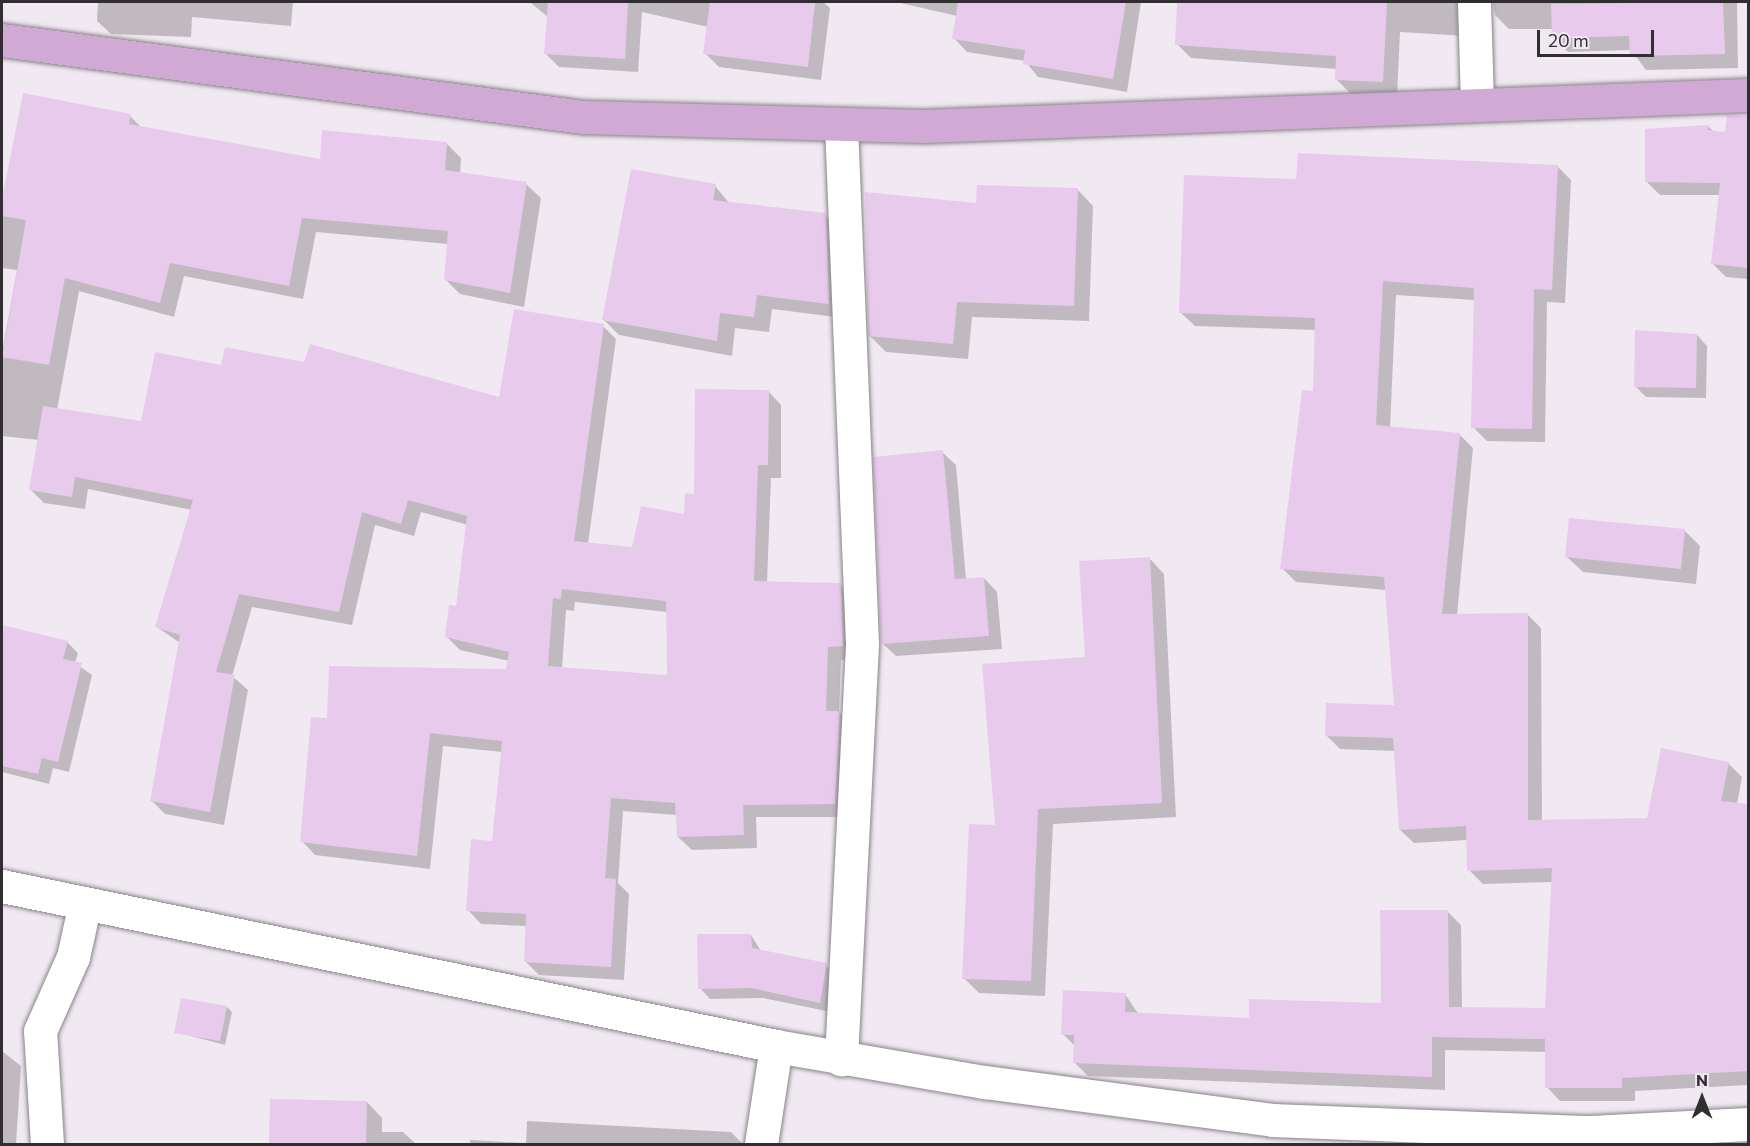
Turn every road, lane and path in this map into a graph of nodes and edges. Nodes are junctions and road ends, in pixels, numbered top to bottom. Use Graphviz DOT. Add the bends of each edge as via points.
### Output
graph roads {
  1 [pos="1474,2"];
  2 [pos="2,40"];
  3 [pos="1749,95"];
  4 [pos="1477,104"];
  5 [pos="841,124"];
  6 [pos="2,886"];
  7 [pos="86,903"];
  8 [pos="776,1046"];
  9 [pos="841,1059"];
  10 [pos="1749,1124"];
  11 [pos="47,1144"];
  12 [pos="761,1144"];
  1 -- 4 [label="street"];
  2 -- 5 [label="main road" via="583,117"];
  3 -- 4 [label="main road"];
  4 -- 5 [label="main road"];
  5 -- 9 [label="street" via="862,644"];
  6 -- 7 [label="street"];
  7 -- 8 [label="street"];
  7 -- 11 [label="street" via="73,957 40,1031"];
  8 -- 9 [label="street"];
  8 -- 12 [label="street"];
  9 -- 10 [label="street" via="1272,1120 1590,1132"];
}
